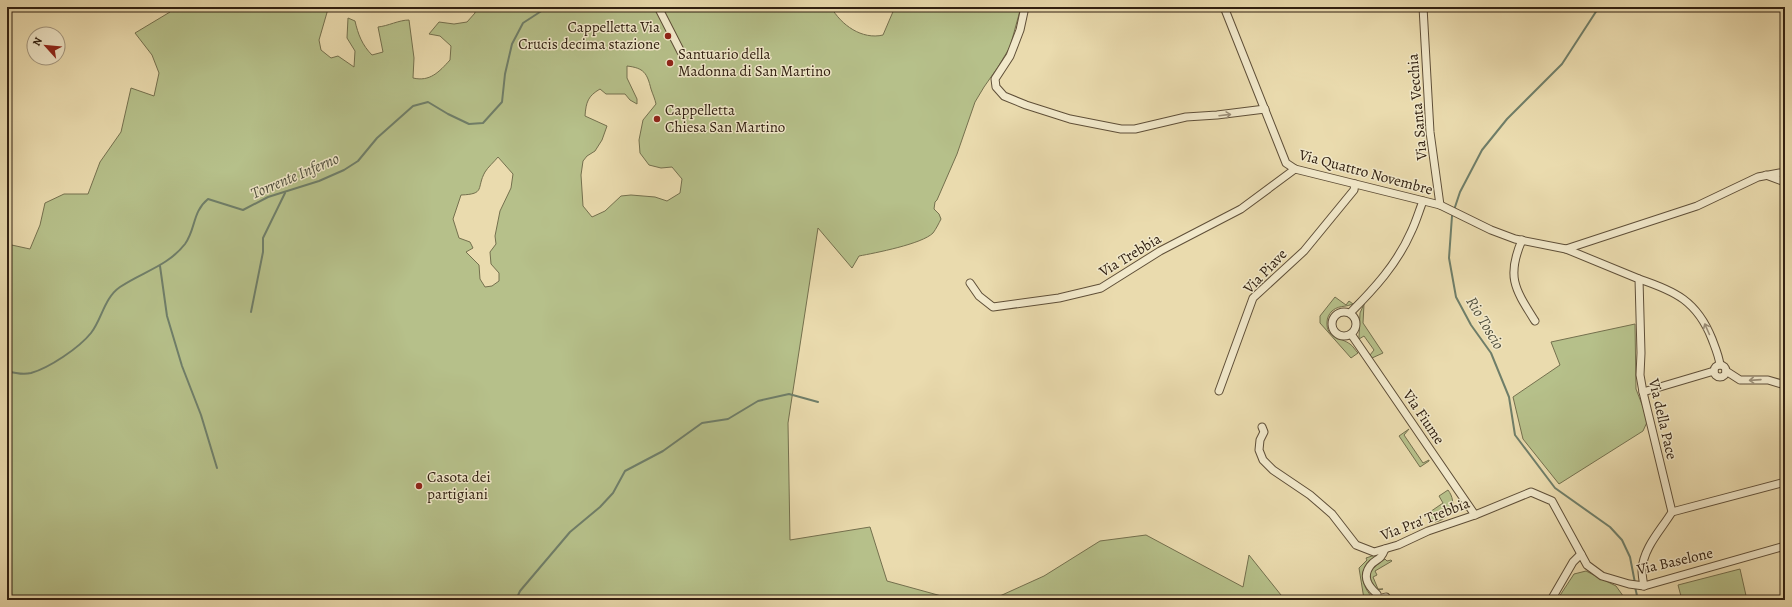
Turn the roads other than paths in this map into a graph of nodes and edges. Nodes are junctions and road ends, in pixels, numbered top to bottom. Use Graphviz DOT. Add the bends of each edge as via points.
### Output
graph roads {
  1 [pos="658,7"];
  2 [pos="1025,7"];
  3 [pos="1224,7"];
  4 [pos="1423,7"];
  5 [pos="681,52"];
  6 [pos="1265,109"];
  7 [pos="1295,169"];
  8 [pos="1785,172"];
  9 [pos="1766,175"];
  10 [pos="1785,182"];
  11 [pos="1355,184"];
  12 [pos="1423,201"];
  13 [pos="1440,205"];
  14 [pos="1522,240"];
  15 [pos="1566,249"];
  16 [pos="1639,279"];
  17 [pos="970,283"];
  18 [pos="1350,313"];
  19 [pos="1535,321"];
  20 [pos="1352,334"];
  21 [pos="1720,365"];
  22 [pos="1714,371"];
  23 [pos="1726,371"];
  24 [pos="1785,385"];
  25 [pos="1219,391"];
  26 [pos="1642,392"];
  27 [pos="1262,427"];
  28 [pos="1785,482"];
  29 [pos="1672,512"];
  30 [pos="1474,515"];
  31 [pos="1785,546"];
  32 [pos="1385,549"];
  33 [pos="1581,554"];
  34 [pos="1642,585"];
  35 [pos="1375,597"];
  36 [pos="1387,600"];
  37 [pos="1551,600"];
  1 -- 5 [label="street"];
  2 -- 6 [label="street, one-way" via="1010,56 995,79 996,87 1004,96 1026,106 1070,119 1121,129 1135,129 1186,117"];
  3 -- 6 [label="street, Via Quattro Novembre"];
  4 -- 13 [label="street, Via Santa Vecchia" via="1430,132"];
  6 -- 7 [label="street, Via Quattro Novembre" via="1286,163"];
  7 -- 11 [label="street, Via Quattro Novembre"];
  7 -- 17 [label="street, Via Trebbia" via="1241,209 1160,251 1101,288 1059,298 993,307 979,296"];
  8 -- 9 [label="street"];
  9 -- 10 [label="street"];
  9 -- 15 [label="street" via="1697,206"];
  11 -- 12 [label="street, Via Quattro Novembre"];
  11 -- 25 [label="street, Via Piave" via="1354,190 1304,251 1253,298"];
  12 -- 13 [label="street, Via Quattro Novembre"];
  12 -- 18 [label="street" via="1411,233 1394,263"];
  13 -- 14 [label="street, Via Quattro Novembre" via="1491,230"];
  14 -- 15 [label="street, Via Quattro Novembre"];
  14 -- 19 [label="street" via="1515,256 1515,286"];
  15 -- 16 [label="street"];
  21 -- 16 [label="street, one-way" via="1706,325 1687,301 1668,289"];
  16 -- 26 [label="street, Via della Pace"];
  18 -- 20 [label="street" via="1357,326"];
  18 -- 20 [label="street" via="1340,312 1333,318 1332,328 1339,335"];
  20 -- 30 [label="street, Via Fiume"];
  21 -- 22 [label="street"];
  21 -- 23 [label="street"];
  22 -- 23 [label="street" via="1720,377 1724,376"];
  22 -- 26 [label="street"];
  24 -- 23 [label="street, one-way" via="1768,380 1740,380"];
  26 -- 29 [label="street, Via della Pace"];
  27 -- 32 [label="street, Via Pra' Trebbia" via="1264,432 1259,450 1263,460 1273,470 1310,495 1332,514 1356,545 1374,552"];
  28 -- 29 [label="street"];
  29 -- 34 [label="street" via="1648,548 1642,570"];
  30 -- 32 [label="street, Via Pra' Trebbia" via="1428,530"];
  30 -- 33 [label="street, Via Pra' Trebbia" via="1531,492 1552,501"];
  31 -- 34 [label="street, Via Baselone"];
  32 -- 35 [label="street" via="1382,557 1370,565 1366,576"];
  33 -- 34 [label="street, Via Baselone" via="1587,565 1602,576"];
  33 -- 37 [label="street" via="1573,562"];
  35 -- 36 [label="street" via="1386,597"];
}
